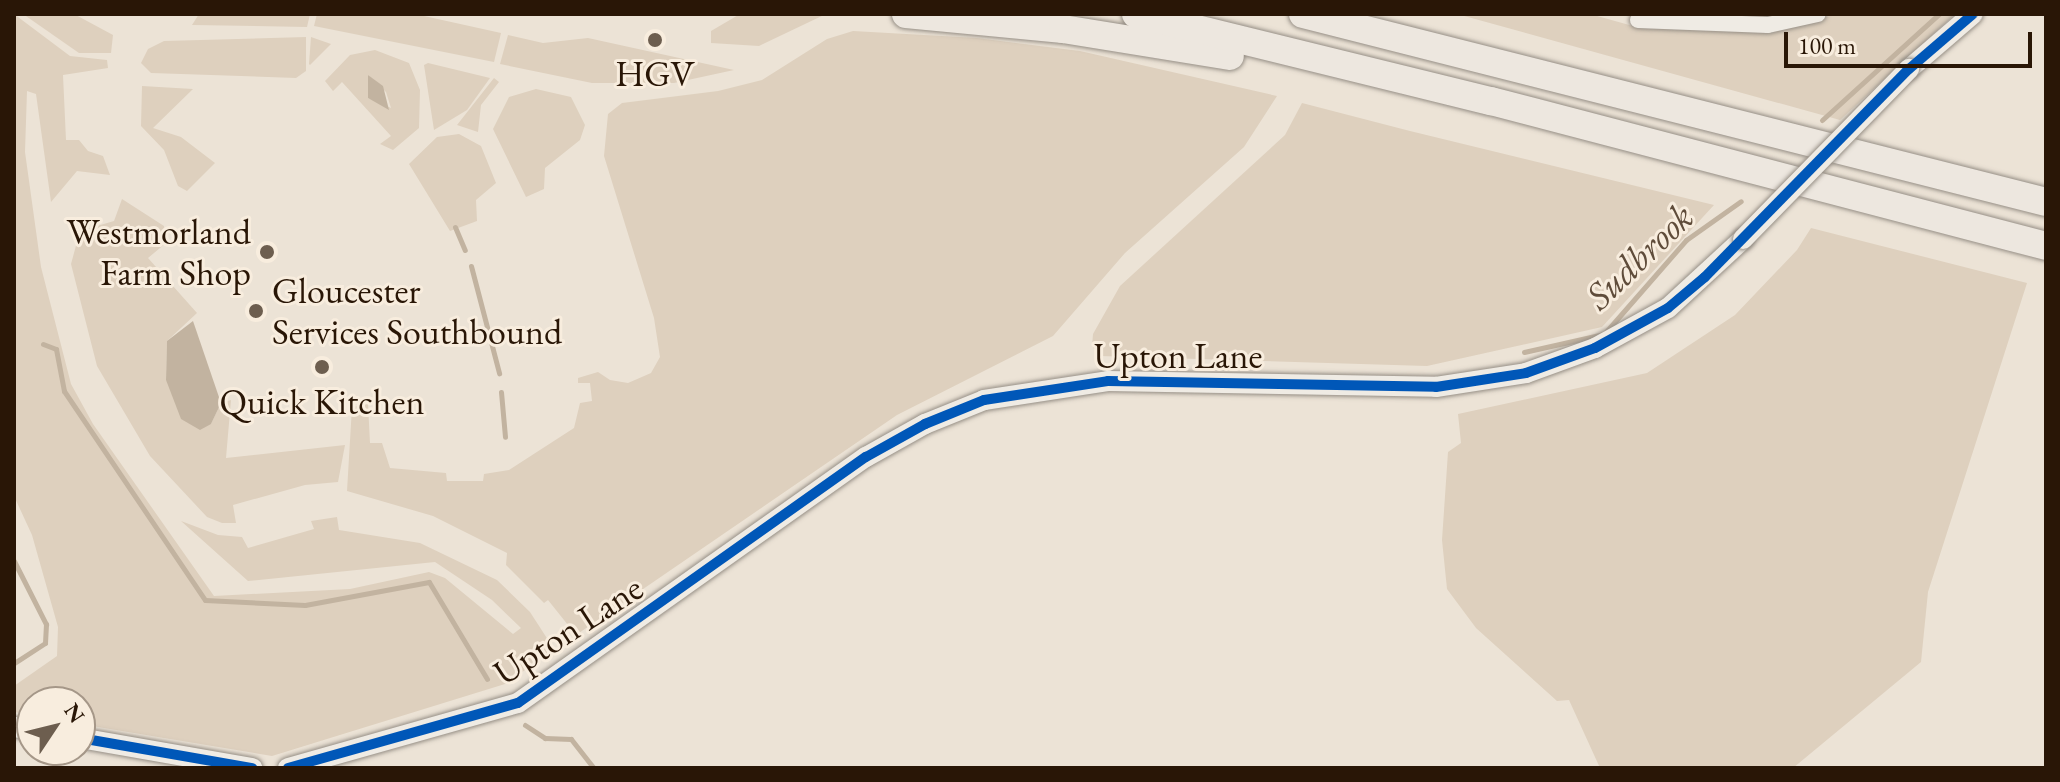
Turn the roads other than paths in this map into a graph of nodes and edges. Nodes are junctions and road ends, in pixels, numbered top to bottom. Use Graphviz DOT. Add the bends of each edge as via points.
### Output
graph roads {
  1 [pos="906,14"];
  2 [pos="1136,14"];
  3 [pos="1303,14"];
  4 [pos="1335,14"];
  5 [pos="1818,14"];
  6 [pos="1973,14"];
  7 [pos="1638,20"];
  8 [pos="1379,33"];
  9 [pos="1369,73"];
  10 [pos="2046,202"];
  11 [pos="2046,246"];
  12 [pos="96,741"];
  13 [pos="252,768"];
  14 [pos="288,768"];
  1 -- 9 [label="highway" via="1063,29"];
  2 -- 9 [label="highway"];
  3 -- 8 [label="highway"];
  4 -- 8 [label="highway"];
  5 -- 7 [label="street" via="1768,25"];
  6 -- 14 [label="street, Upton Lane, bridge" via="1909,69 1668,308 1595,348 1526,373 1436,387 1108,381 984,400 925,424 866,457 518,703"];
  8 -- 10 [label="highway"];
  9 -- 11 [label="highway"];
  12 -- 13 [label="street"];
}
